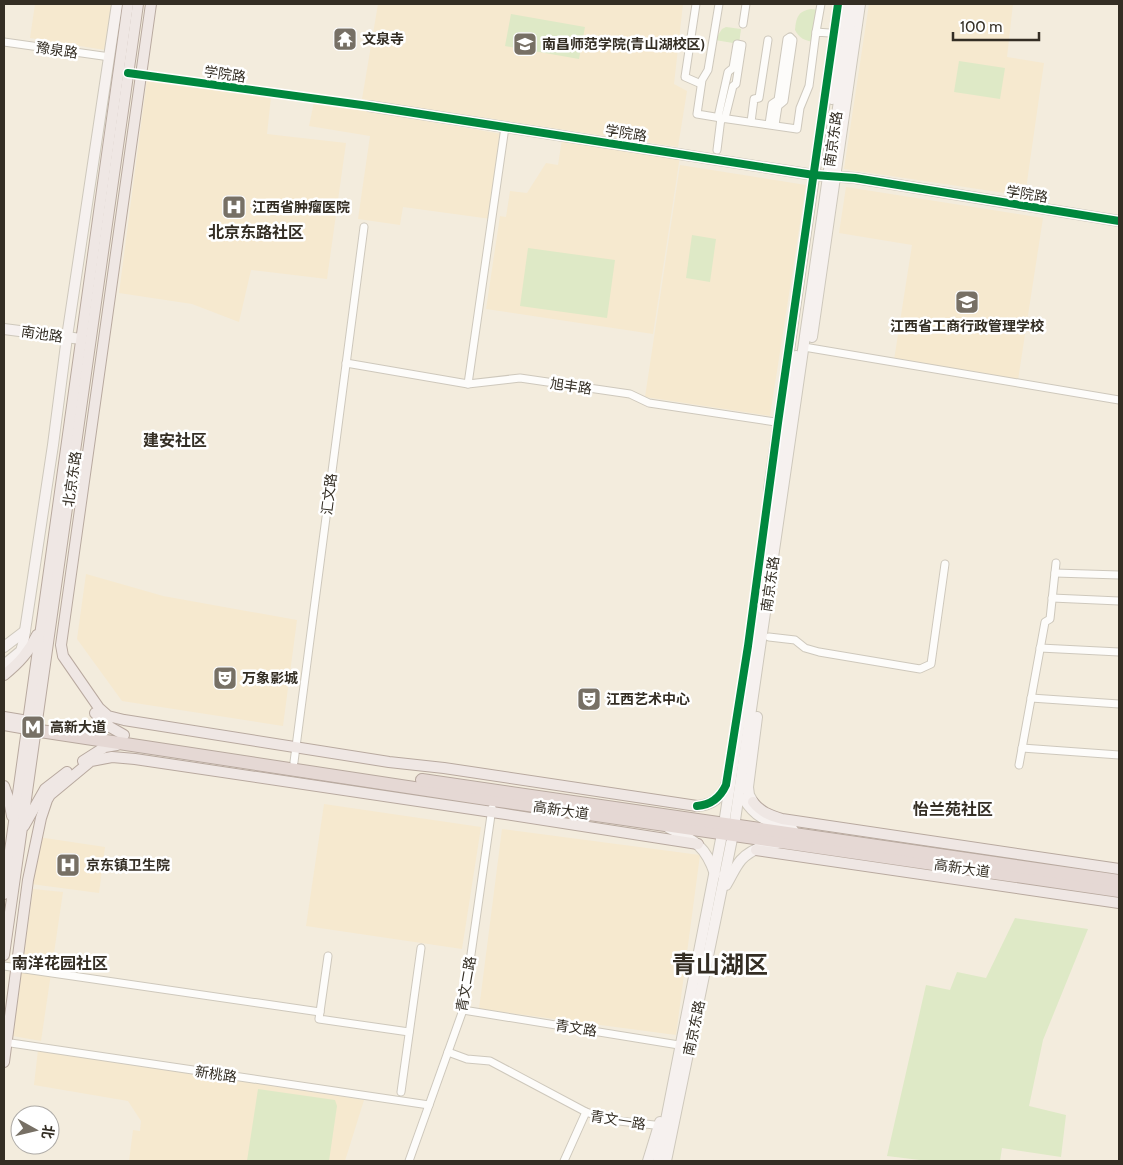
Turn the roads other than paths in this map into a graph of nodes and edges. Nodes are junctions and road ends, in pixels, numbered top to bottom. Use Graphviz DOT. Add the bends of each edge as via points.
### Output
graph roads {
  1 [pos="117,4"];
  2 [pos="128,4"];
  3 [pos="138,4"];
  4 [pos="151,4"];
  5 [pos="696,4"];
  6 [pos="719,4"];
  7 [pos="746,4"];
  8 [pos="821,4"];
  9 [pos="838,4"];
  10 [pos="845,4"];
  11 [pos="853,4"];
  12 [pos="860,4"];
  13 [pos="743,24"];
  14 [pos="816,32"];
  15 [pos="829,33"];
  16 [pos="768,40"];
  17 [pos="4,42"];
  18 [pos="110,57"];
  19 [pos="128,73"];
  20 [pos="140,75"];
  21 [pos="701,84"];
  22 [pos="369,106"];
  23 [pos="722,118"];
  24 [pos="751,122"];
  25 [pos="772,125"];
  26 [pos="505,127"];
  27 [pos="717,150"];
  28 [pos="825,176"];
  29 [pos="1119,221"];
  30 [pos="364,226"];
  31 [pos="4,329"];
  32 [pos="67,337"];
  33 [pos="81,339"];
  34 [pos="807,347"];
  35 [pos="346,363"];
  36 [pos="468,384"];
  37 [pos="1119,400"];
  38 [pos="786,424"];
  39 [pos="1056,563"];
  40 [pos="945,564"];
  41 [pos="1055,573"];
  42 [pos="1119,576"];
  43 [pos="1052,598"];
  44 [pos="1119,601"];
  45 [pos="46,625"];
  46 [pos="25,631"];
  47 [pos="769,637"];
  48 [pos="4,647"];
  49 [pos="1040,648"];
  50 [pos="1119,652"];
  51 [pos="4,665"];
  52 [pos="4,675"];
  53 [pos="1031,698"];
  54 [pos="1119,704"];
  55 [pos="4,718"];
  56 [pos="756,724"];
  57 [pos="4,725"];
  58 [pos="32,726"];
  59 [pos="123,739"];
  60 [pos="296,746"];
  61 [pos="1022,748"];
  62 [pos="745,752"];
  63 [pos="1119,754"];
  64 [pos="294,762"];
  65 [pos="1019,765"];
  66 [pos="742,772"];
  67 [pos="4,786"];
  68 [pos="729,795"];
  69 [pos="493,806"];
  70 [pos="662,820"];
  71 [pos="728,829"];
  72 [pos="17,832"];
  73 [pos="808,836"];
  74 [pos="782,842"];
  75 [pos="698,844"];
  76 [pos="756,850"];
  77 [pos="1119,869"];
  78 [pos="715,874"];
  79 [pos="1119,881"];
  80 [pos="1119,891"];
  81 [pos="722,892"];
  82 [pos="4,894"];
  83 [pos="1119,903"];
  84 [pos="421,948"];
  85 [pos="4,954"];
  86 [pos="328,956"];
  87 [pos="708,961"];
  88 [pos="4,966"];
  89 [pos="16,968"];
  90 [pos="463,1010"];
  91 [pos="320,1012"];
  92 [pos="409,1032"];
  93 [pos="5,1042"];
  94 [pos="682,1045"];
  95 [pos="448,1052"];
  96 [pos="4,1062"];
  97 [pos="401,1092"];
  98 [pos="429,1105"];
  99 [pos="586,1112"];
  100 [pos="666,1127"];
  101 [pos="409,1161"];
  102 [pos="564,1161"];
  103 [pos="648,1161"];
  104 [pos="658,1161"];
  105 [pos="666,1161"];
  106 [pos="670,1161"];
  1 -- 18 [label="main road"];
  2 -- 33 [label="main road, 北京东路"];
  3 -- 19 [label="main road, 北京东路"];
  4 -- 20 [label="main road"];
  5 -- 21 [label="street" via="684,77"];
  6 -- 21 [label="street" via="708,70"];
  7 -- 13 [label="street"];
  8 -- 14 [label="street"];
  9 -- 28 [label="main road"];
  10 -- 28 [label="main road, 南京东路"];
  11 -- 28 [label="main road, 南京东路"];
  12 -- 28 [label="main road"];
  14 -- 15 [label="street"];
  14 -- 25 [label="street" via="809,86 800,108 797,129"];
  16 -- 24 [label="street"];
  17 -- 18 [label="street, 豫泉路"];
  18 -- 32 [label="main road"];
  19 -- 20 [label="street, 学院路"];
  19 -- 45 [label="main road, 北京东路"];
  20 -- 22 [label="street, 学院路"];
  20 -- 60 [label="main road" via="61,645 63,656 108,716"];
  21 -- 23 [label="street" via="697,114"];
  22 -- 26 [label="main road, 学院路"];
  23 -- 23 [label="street" via="736,84 742,45 737,44 733,68 728,72 721,102"];
  23 -- 24 [label="street"];
  23 -- 27 [label="street"];
  24 -- 25 [label="street"];
  25 -- 25 [label="street" via="778,106 784,101 793,40 790,37 787,39 778,100 772,104"];
  26 -- 28 [label="main road, 学院路"];
  26 -- 36 [label="street"];
  28 -- 29 [label="main road, 学院路" via="855,178"];
  28 -- 34 [label="main road, 南京东路"];
  28 -- 38 [label="main road, 南京东路"];
  30 -- 35 [label="street, 汇文路"];
  31 -- 32 [label="main road, 南池路"];
  32 -- 33 [label="main road, 南池路"];
  32 -- 46 [label="main road"];
  33 -- 45 [label="main road, 北京东路"];
  34 -- 37 [label="street"];
  34 -- 38 [label="main road, 南京东路"];
  34 -- 47 [label="main road"];
  35 -- 36 [label="street, 旭丰路"];
  35 -- 60 [label="street, 汇文路"];
  36 -- 38 [label="street, 旭丰路" via="520,378 630,394 648,403"];
  38 -- 60 [label="main road" via="726,785 715,800 697,806"];
  38 -- 62 [label="main road, 南京东路"];
  38 -- 68 [label="main road, 南京东路"];
  39 -- 41 [label="street"];
  40 -- 47 [label="street" via="931,664 920,668 819,652 805,648 795,640"];
  41 -- 42 [label="street"];
  41 -- 43 [label="street"];
  43 -- 44 [label="street"];
  43 -- 49 [label="street" via="1050,620 1045,622"];
  45 -- 52 [label="main road" via="19,663"];
  45 -- 58 [label="main road, 北京东路"];
  45 -- 59 [label="main road" via="63,668 94,711"];
  46 -- 48 [label="main road"];
  46 -- 51 [label="main road" via="20,651"];
  47 -- 56 [label="main road"];
  49 -- 50 [label="street"];
  49 -- 53 [label="street"];
  53 -- 54 [label="street"];
  53 -- 61 [label="street"];
  55 -- 58 [label="main road, 高新大道"];
  56 -- 62 [label="street"];
  56 -- 77 [label="main road" via="749,795 767,815"];
  57 -- 58 [label="main road, 高新大道"];
  58 -- 59 [label="highway, 高新大道"];
  58 -- 72 [label="main road, 北京东路"];
  59 -- 64 [label="highway, 高新大道"];
  59 -- 69 [label="highway, 高新大道"];
  59 -- 72 [label="main road" via="92,755 45,789"];
  60 -- 64 [label="street, 汇文路"];
  61 -- 63 [label="street"];
  61 -- 65 [label="street"];
  62 -- 66 [label="main road, 南京东路"];
  64 -- 70 [label="highway, 高新大道"];
  66 -- 71 [label="main road, 南京东路"];
  66 -- 73 [label="main road" via="743,796 758,816"];
  67 -- 72 [label="main road"];
  68 -- 70 [label="main road" via="722,803 702,814"];
  68 -- 71 [label="main road, 南京东路"];
  69 -- 70 [label="highway, 高新大道"];
  69 -- 75 [label="main road"];
  69 -- 89 [label="main road" via="128,758 91,761 47,800 28,880"];
  69 -- 90 [label="street, 青文二路"];
  70 -- 71 [label="highway, 高新大道"];
  70 -- 75 [label="main road"];
  71 -- 73 [label="highway, 高新大道"];
  71 -- 74 [label="highway, 高新大道"];
  71 -- 78 [label="main road, 南京东路"];
  71 -- 81 [label="main road, 南京东路"];
  72 -- 82 [label="main road, 北京东路"];
  72 -- 85 [label="main road, 北京东路"];
  73 -- 79 [label="highway, 高新大道"];
  74 -- 76 [label="main road"];
  74 -- 80 [label="highway, 高新大道"];
  75 -- 78 [label="main road"];
  76 -- 81 [label="main road" via="740,860"];
  76 -- 83 [label="main road"];
  78 -- 94 [label="main road, 南京东路"];
  81 -- 87 [label="main road, 南京东路"];
  84 -- 92 [label="street"];
  86 -- 91 [label="street"];
  87 -- 94 [label="main road, 南京东路"];
  87 -- 106 [label="main road" via="709,976"];
  88 -- 89 [label="street"];
  89 -- 91 [label="street"];
  89 -- 93 [label="main road"];
  90 -- 94 [label="street, 青文路"];
  90 -- 95 [label="street, 青文二路"];
  91 -- 92 [label="street" via="319,1019"];
  92 -- 97 [label="street"];
  93 -- 96 [label="main road"];
  93 -- 98 [label="street, 新桃路"];
  94 -- 100 [label="main road, 南京东路"];
  94 -- 100 [label="main road"];
  95 -- 98 [label="street, 青文二路"];
  95 -- 99 [label="street" via="467,1059 490,1061"];
  98 -- 101 [label="street, 青文二路"];
  99 -- 100 [label="street, 青文一路" via="610,1120"];
  99 -- 102 [label="street, 青文一路"];
  100 -- 103 [label="main road"];
  100 -- 104 [label="main road, 南京东路"];
  100 -- 105 [label="main road, 南京东路"];
}
